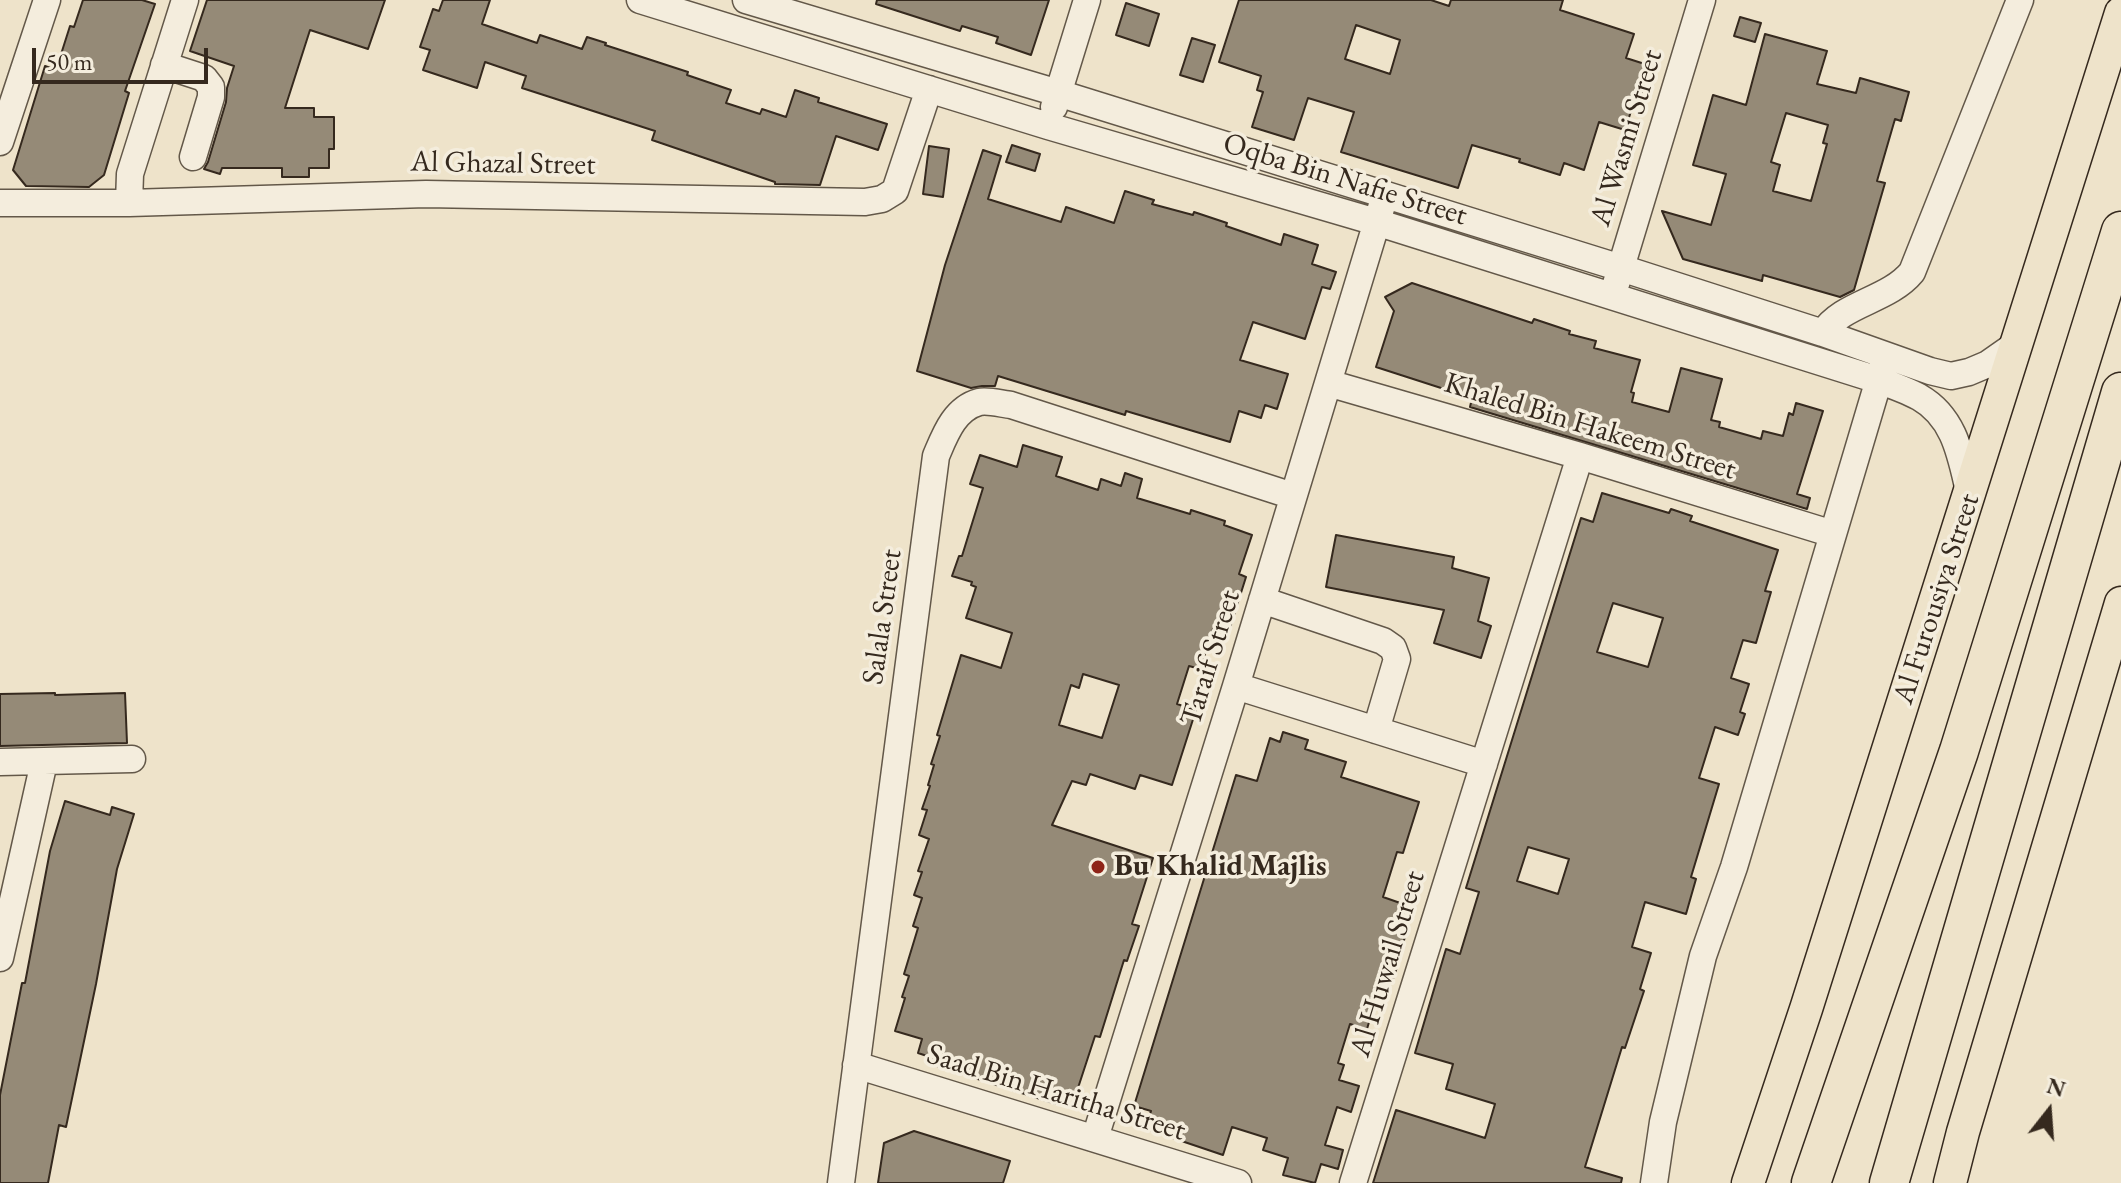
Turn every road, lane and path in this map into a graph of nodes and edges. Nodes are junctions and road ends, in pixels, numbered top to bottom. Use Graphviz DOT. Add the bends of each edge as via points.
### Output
graph roads {
  1 [pos="47,0"];
  2 [pos="185,0"];
  3 [pos="640,0"];
  4 [pos="1087,0"];
  5 [pos="2020,0"];
  6 [pos="1696,2"];
  7 [pos="766,3"];
  8 [pos="2121,13"];
  9 [pos="761,37"];
  10 [pos="164,65"];
  11 [pos="929,89"];
  12 [pos="1058,93"];
  13 [pos="1048,126"];
  14 [pos="0,142"];
  15 [pos="193,157"];
  16 [pos="1385,195"];
  17 [pos="0,203"];
  18 [pos="129,203"];
  19 [pos="1376,222"];
  20 [pos="2121,231"];
  21 [pos="1621,268"];
  22 [pos="1612,295"];
  23 [pos="1726,302"];
  24 [pos="1718,328"];
  25 [pos="1823,333"];
  26 [pos="2018,343"];
  27 [pos="1882,367"];
  28 [pos="1328,383"];
  29 [pos="2121,392"];
  30 [pos="1580,456"];
  31 [pos="1970,495"];
  32 [pos="1293,496"];
  33 [pos="1833,534"];
  34 [pos="1262,600"];
  35 [pos="2121,603"];
  36 [pos="1236,686"];
  37 [pos="1376,730"];
  38 [pos="132,759"];
  39 [pos="0,762"];
  40 [pos="44,762"];
  41 [pos="1484,764"];
  42 [pos="0,958"];
  43 [pos="856,1065"];
  44 [pos="1095,1138"];
  45 [pos="841,1183"];
  46 [pos="1238,1183"];
  47 [pos="1353,1183"];
  48 [pos="1654,1183"];
  49 [pos="1748,1183"];
  50 [pos="1811,1183"];
  51 [pos="1889,1183"];
  52 [pos="1950,1183"];
  1 -- 14 [label="street"];
  2 -- 10 [label="street"];
  3 -- 9 [label="street, Oqba Bin Nafie Street"];
  4 -- 12 [label="street"];
  5 -- 25 [label="street" via="1912,272 1897,287 1838,317"];
  6 -- 21 [label="street, Al Wasmi Street"];
  7 -- 9 [label="street"];
  7 -- 12 [label="street, Oqba Bin Nafie Street"];
  8 -- 26 [label="main road, Al Furousiya Street"];
  9 -- 11 [label="street, Oqba Bin Nafie Street"];
  10 -- 15 [label="street" via="204,78 211,87"];
  10 -- 18 [label="street" via="130,174"];
  11 -- 13 [label="street, Oqba Bin Nafie Street"];
  11 -- 18 [label="street, Al Ghazal Street" via="895,191 865,202 426,194"];
  12 -- 13 [label="street"];
  12 -- 16 [label="street, Oqba Bin Nafie Street"];
  13 -- 19 [label="street, Oqba Bin Nafie Street"];
  16 -- 19 [label="street, Taraif Street"];
  16 -- 21 [label="street, Oqba Bin Nafie Street"];
  17 -- 18 [label="street, Al Ghazal Street"];
  19 -- 22 [label="street, Oqba Bin Nafie Street"];
  19 -- 28 [label="street, Taraif Street"];
  20 -- 50 [label="highway" via="1959,751"];
  21 -- 22 [label="street, Al Wasmi Street"];
  21 -- 23 [label="street, Oqba Bin Nafie Street"];
  22 -- 24 [label="street, Oqba Bin Nafie Street"];
  23 -- 24 [label="street"];
  23 -- 25 [label="street, Oqba Bin Nafie Street"];
  24 -- 27 [label="street, Oqba Bin Nafie Street"];
  25 -- 27 [label="street, Oqba Bin Nafie Street"];
  26 -- 27 [label="street, Oqba Bin Nafie Street" via="1988,364 1951,376"];
  26 -- 31 [label="main road, Al Furousiya Street"];
  27 -- 31 [label="street, Oqba Bin Nafie Street" via="1948,424"];
  27 -- 33 [label="street"];
  28 -- 30 [label="street, Khaled Bin Hakeem Street"];
  28 -- 32 [label="street, Taraif Street"];
  29 -- 51 [label="highway"];
  30 -- 33 [label="street, Khaled Bin Hakeem Street"];
  30 -- 41 [label="street, Al Huwail Street"];
  31 -- 49 [label="main road, Al Furousiya Street"];
  32 -- 34 [label="street, Taraif Street"];
  32 -- 43 [label="street, Salala Street" via="1011,405 980,402 947,428 936,456"];
  33 -- 48 [label="street" via="1703,956 1663,1122"];
  34 -- 36 [label="street, Taraif Street"];
  34 -- 37 [label="street" via="1393,648 1397,659"];
  35 -- 52 [label="main road"];
  36 -- 37 [label="street"];
  36 -- 44 [label="street, Taraif Street"];
  37 -- 41 [label="street"];
  38 -- 40 [label="street"];
  39 -- 40 [label="street"];
  40 -- 42 [label="street"];
  41 -- 47 [label="street, Al Huwail Street"];
  43 -- 44 [label="street, Saad Bin Haritha Street"];
  43 -- 45 [label="street, Salala Street"];
  44 -- 46 [label="street, Saad Bin Haritha Street"];
}
